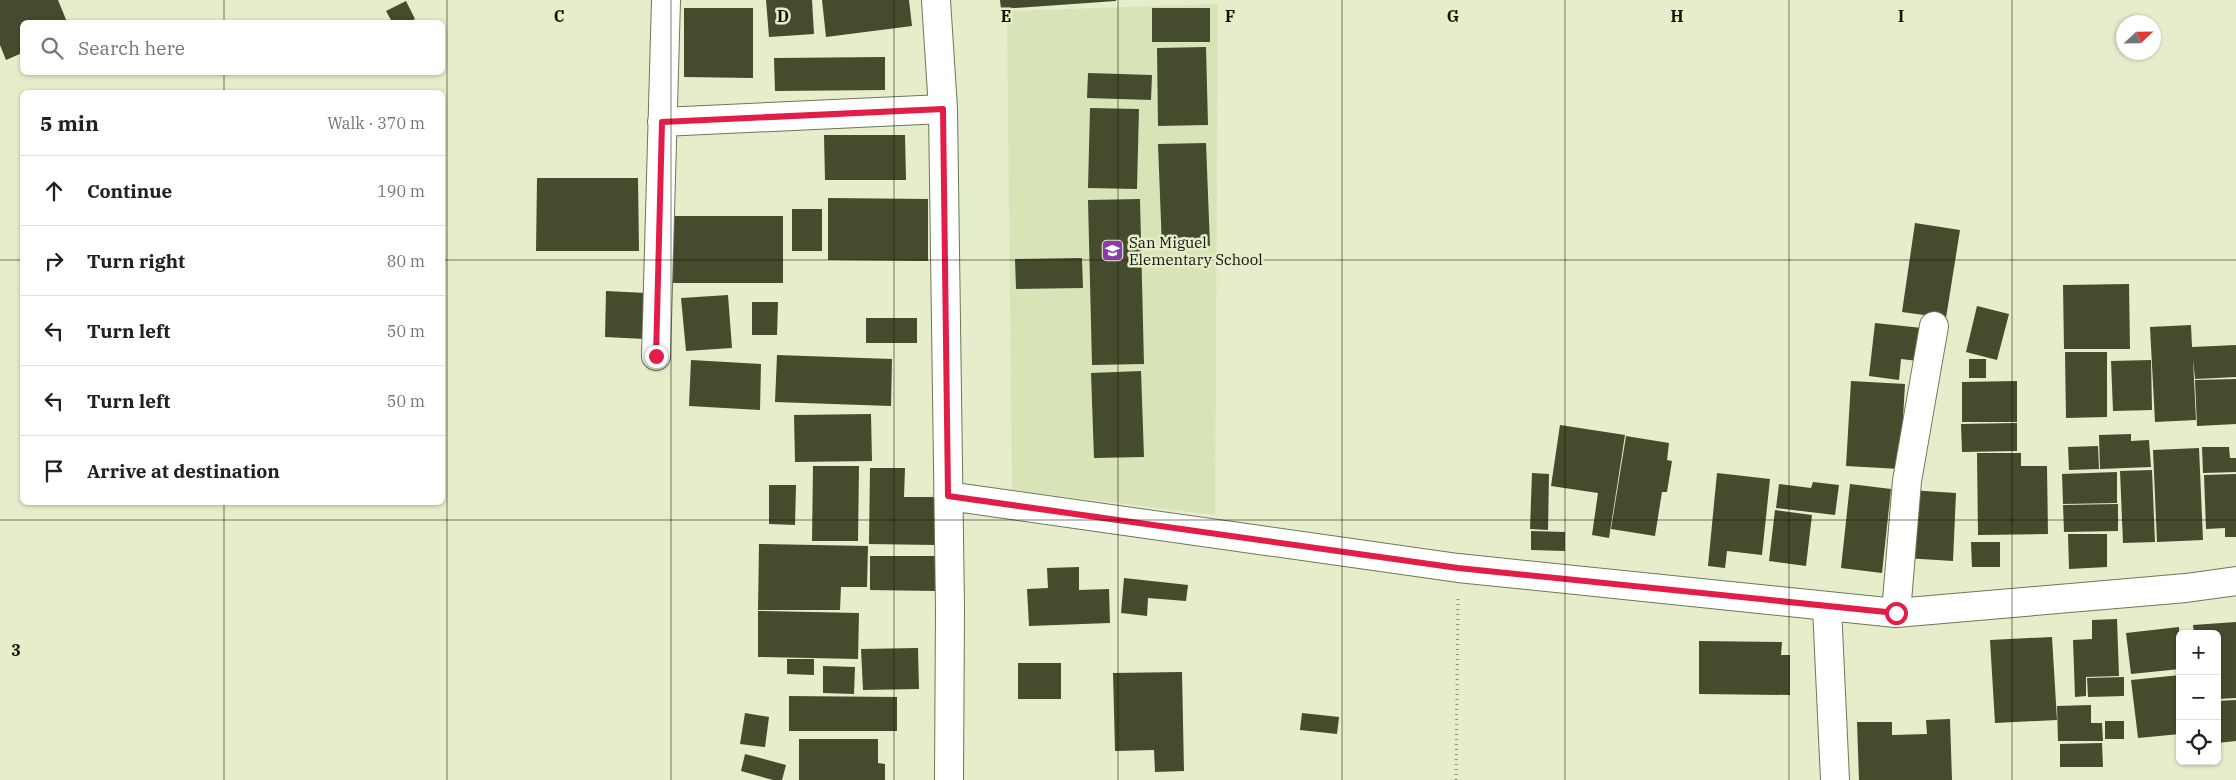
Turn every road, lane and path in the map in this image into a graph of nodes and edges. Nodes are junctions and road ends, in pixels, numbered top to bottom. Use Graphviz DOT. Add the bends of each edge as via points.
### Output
graph roads {
  1 [pos="666,0"];
  2 [pos="936,0"];
  3 [pos="943,109"];
  4 [pos="662,122"];
  5 [pos="1934,326"];
  6 [pos="656,356"];
  7 [pos="948,496"];
  8 [pos="1458,568"];
  9 [pos="2236,581"];
  10 [pos="1827,607"];
  11 [pos="1896,613"];
  12 [pos="948,780"];
  13 [pos="1456,780"];
  14 [pos="1835,780"];
  1 -- 4 [label="street"];
  2 -- 3 [label="street"];
  3 -- 4 [label="street"];
  3 -- 7 [label="street"];
  4 -- 6 [label="street"];
  5 -- 11 [label="street" via="1907,481"];
  7 -- 8 [label="street"];
  7 -- 12 [label="street"];
  8 -- 10 [label="street"];
  8 -- 13 [label="path"];
  9 -- 11 [label="street"];
  10 -- 11 [label="street"];
  10 -- 14 [label="street"];
}
